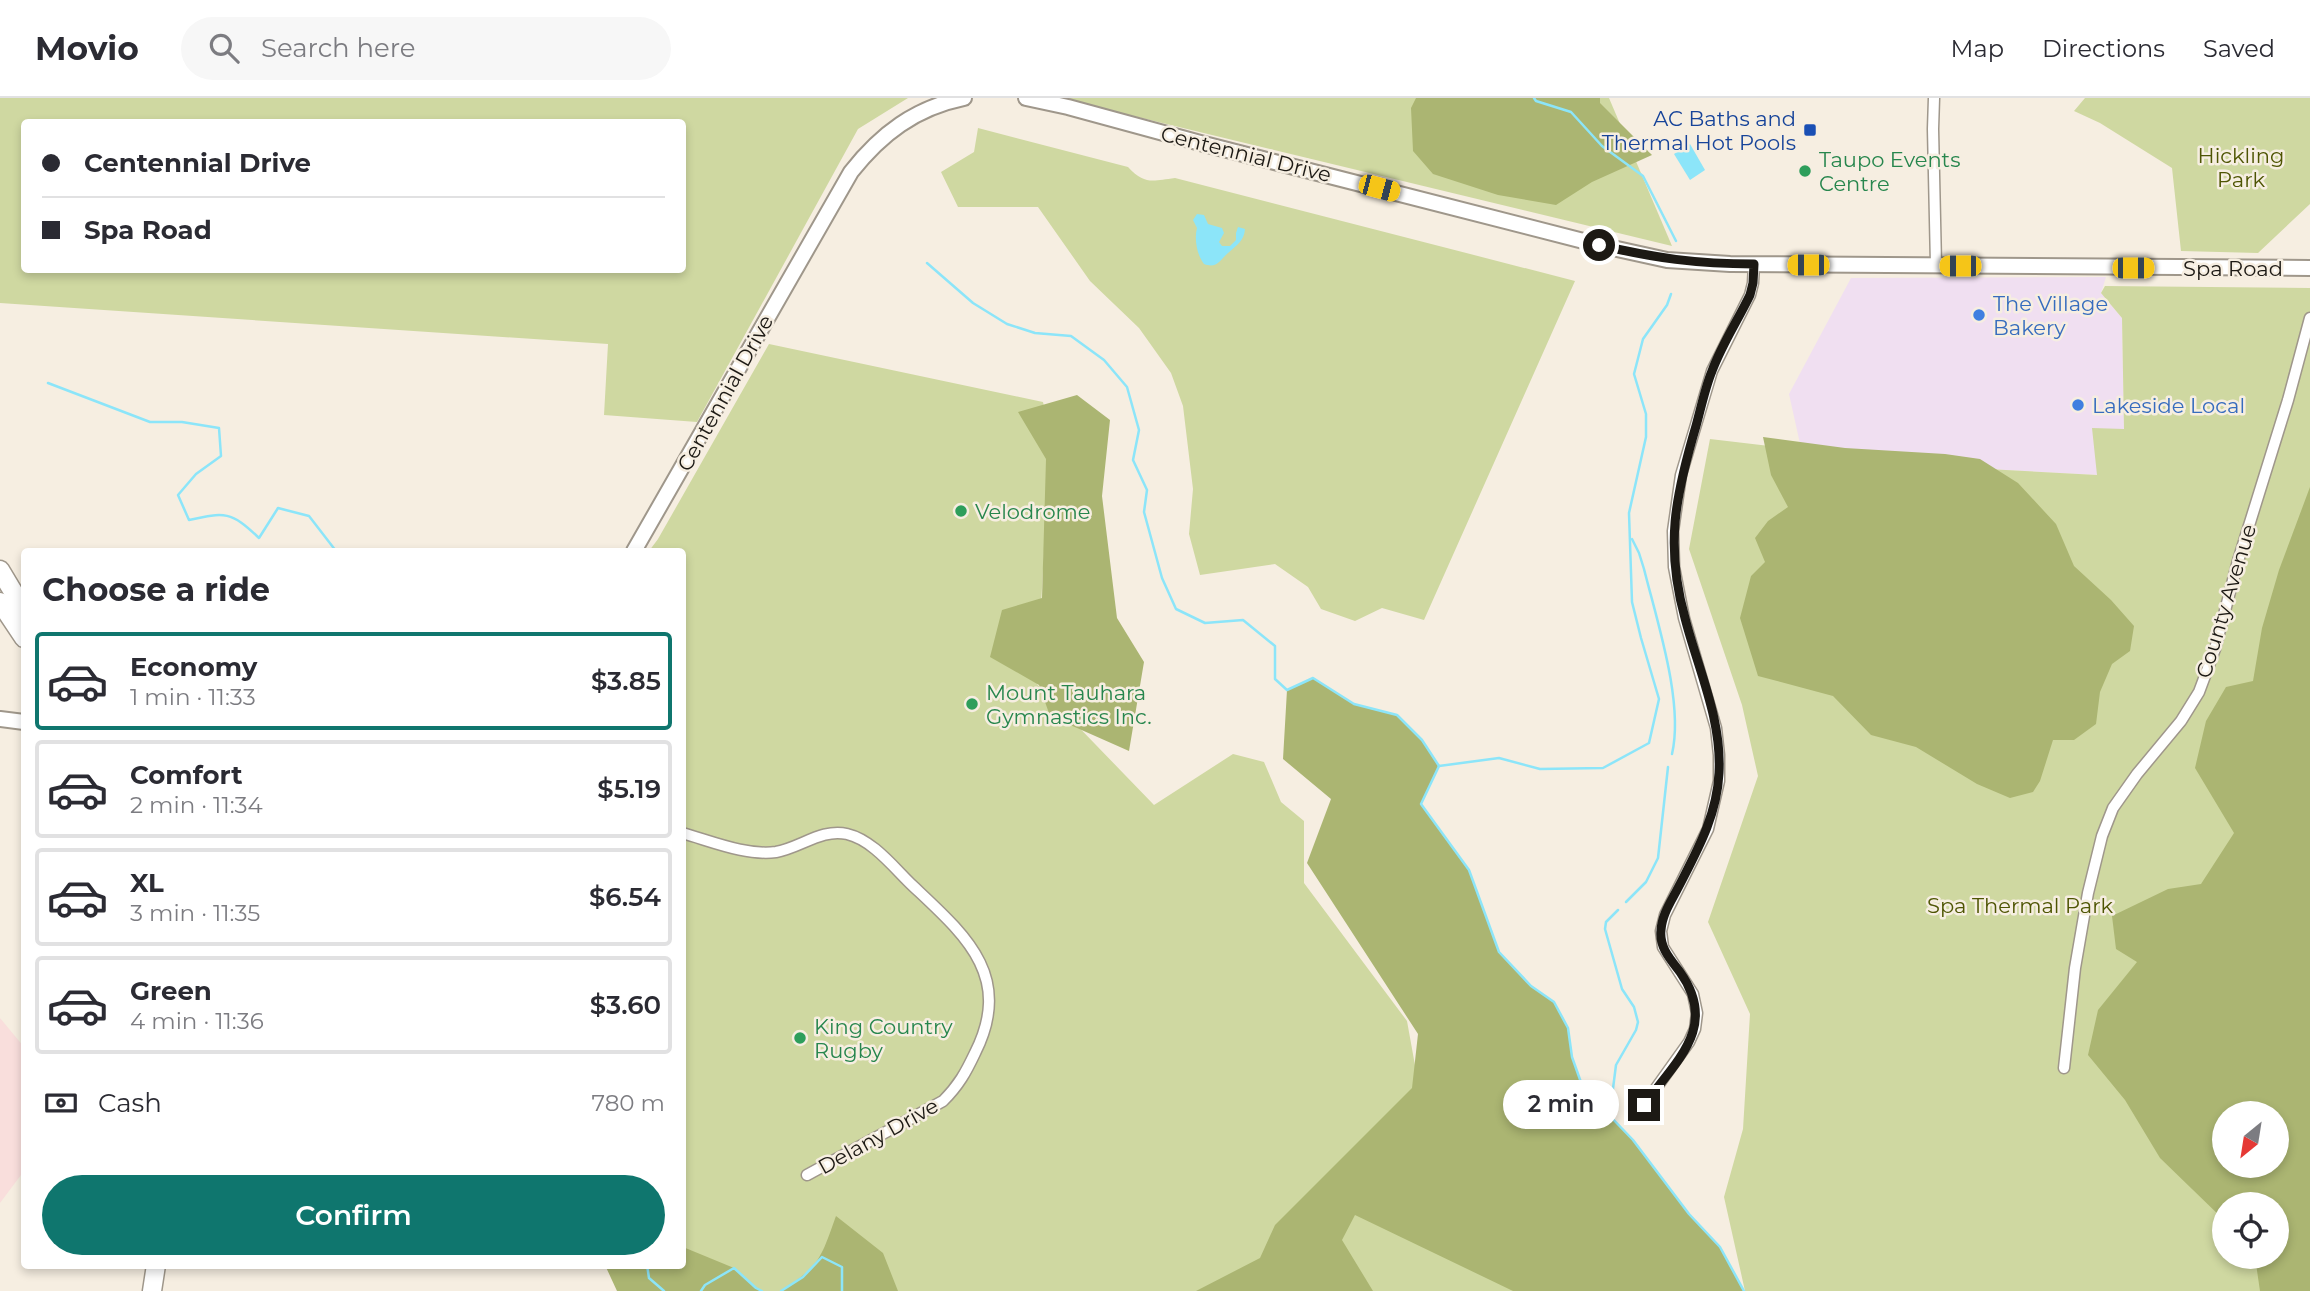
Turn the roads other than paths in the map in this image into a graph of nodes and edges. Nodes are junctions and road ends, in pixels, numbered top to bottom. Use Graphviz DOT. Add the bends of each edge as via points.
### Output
graph roads {
  1 [pos="964,98"];
  2 [pos="1026,98"];
  3 [pos="1934,98"];
  4 [pos="1754,264"];
  5 [pos="1936,265"];
  6 [pos="2310,268"];
  7 [pos="2310,318"];
  8 [pos="636,548"];
  9 [pos="0,570"];
  10 [pos="0,591"];
  11 [pos="0,602"];
  12 [pos="21,605"];
  13 [pos="21,623"];
  14 [pos="21,634"];
  15 [pos="0,719"];
  16 [pos="21,722"];
  17 [pos="686,834"];
  18 [pos="2064,1068"];
  19 [pos="1644,1105"];
  20 [pos="807,1175"];
  21 [pos="148,1269"];
  22 [pos="155,1269"];
  23 [pos="145,1291"];
  24 [pos="152,1291"];
  1 -- 8 [label="main road, Centennial Drive" via="920,111 901,123 851,172"];
  2 -- 4 [label="main road, Centennial Drive" via="1623,250 1700,264"];
  3 -- 5 [label="street"];
  4 -- 5 [label="main road, Spa Road"];
  4 -- 19 [label="street" via="1750,295 1712,371 1681,475 1673,530 1674,567 1684,618 1712,710 1720,769 1708,828 1661,931 1662,947 1693,994 1695,1029"];
  5 -- 6 [label="main road, Spa Road"];
  7 -- 18 [label="street, County Avenue" via="2199,692 2113,808 2102,836 2075,968"];
  9 -- 12 [label="highway"];
  10 -- 13 [label="highway"];
  11 -- 14 [label="highway"];
  15 -- 16 [label="main road"];
  17 -- 20 [label="street, Delany Drive" via="751,851 774,852 825,834 861,838 960,931 981,966 991,1010 959,1085 943,1101"];
  21 -- 23 [label="highway"];
  22 -- 24 [label="highway"];
}
